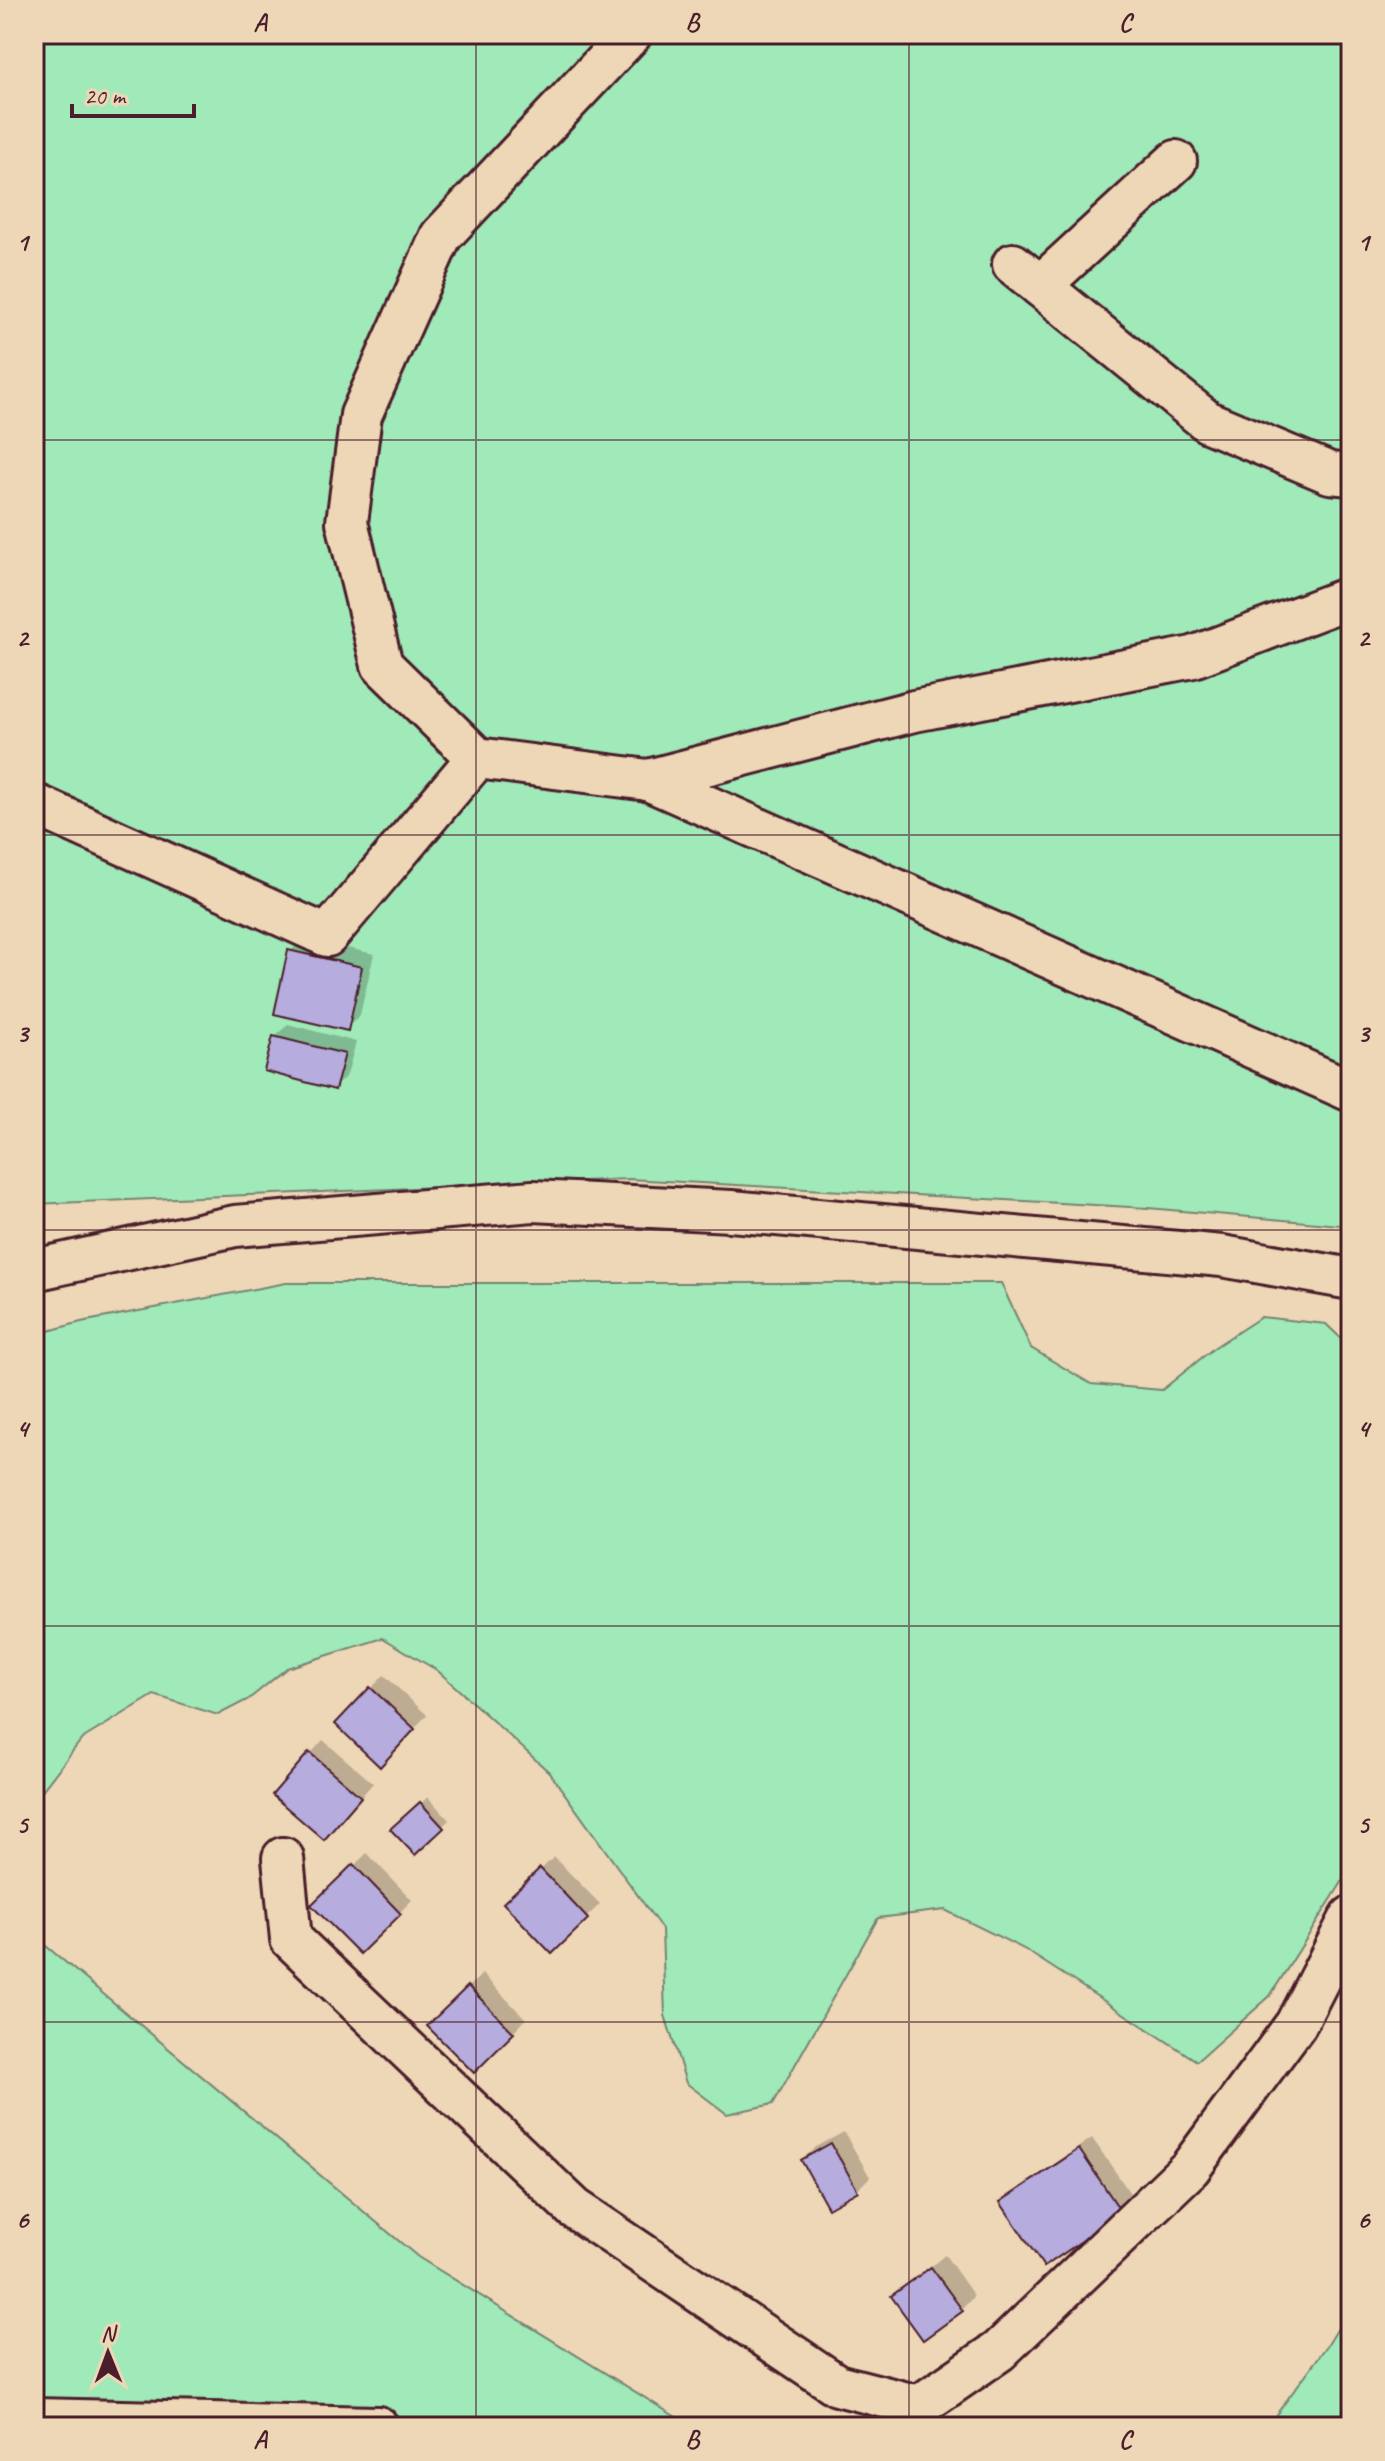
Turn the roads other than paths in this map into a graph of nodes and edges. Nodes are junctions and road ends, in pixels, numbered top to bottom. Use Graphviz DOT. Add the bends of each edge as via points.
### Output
graph roads {
  1 [pos="631,34"];
  2 [pos="1176,161"];
  3 [pos="1351,475"];
  4 [pos="1351,597"];
  5 [pos="477,758"];
  6 [pos="648,780"];
  7 [pos="34,804"];
  8 [pos="1351,1091"];
  9 [pos="34,1270"];
  10 [pos="1351,1279"];
  11 [pos="283,1858"];
  12 [pos="1351,1917"];
  13 [pos="904,2417"];
  14 [pos="34,2419"];
  15 [pos="378,2427"];
  1 -- 5 [label="lane" via="441,236 361,415 347,522 382,665"];
  2 -- 3 [label="lane" via="1026,275 1208,422 1330,473"];
  4 -- 6 [label="lane" via="1193,657 914,711"];
  5 -- 6 [label="lane"];
  5 -- 7 [label="lane" via="327,936"];
  6 -- 8 [label="lane"];
  9 -- 10 [label="lane" via="235,1226 533,1201 731,1211 1222,1256"];
  11 -- 13 [label="lane" via="291,1939 574,2208 837,2385"];
  12 -- 13 [label="lane" via="1296,2024 1190,2168 999,2351"];
  14 -- 15 [label="lane"];
}
